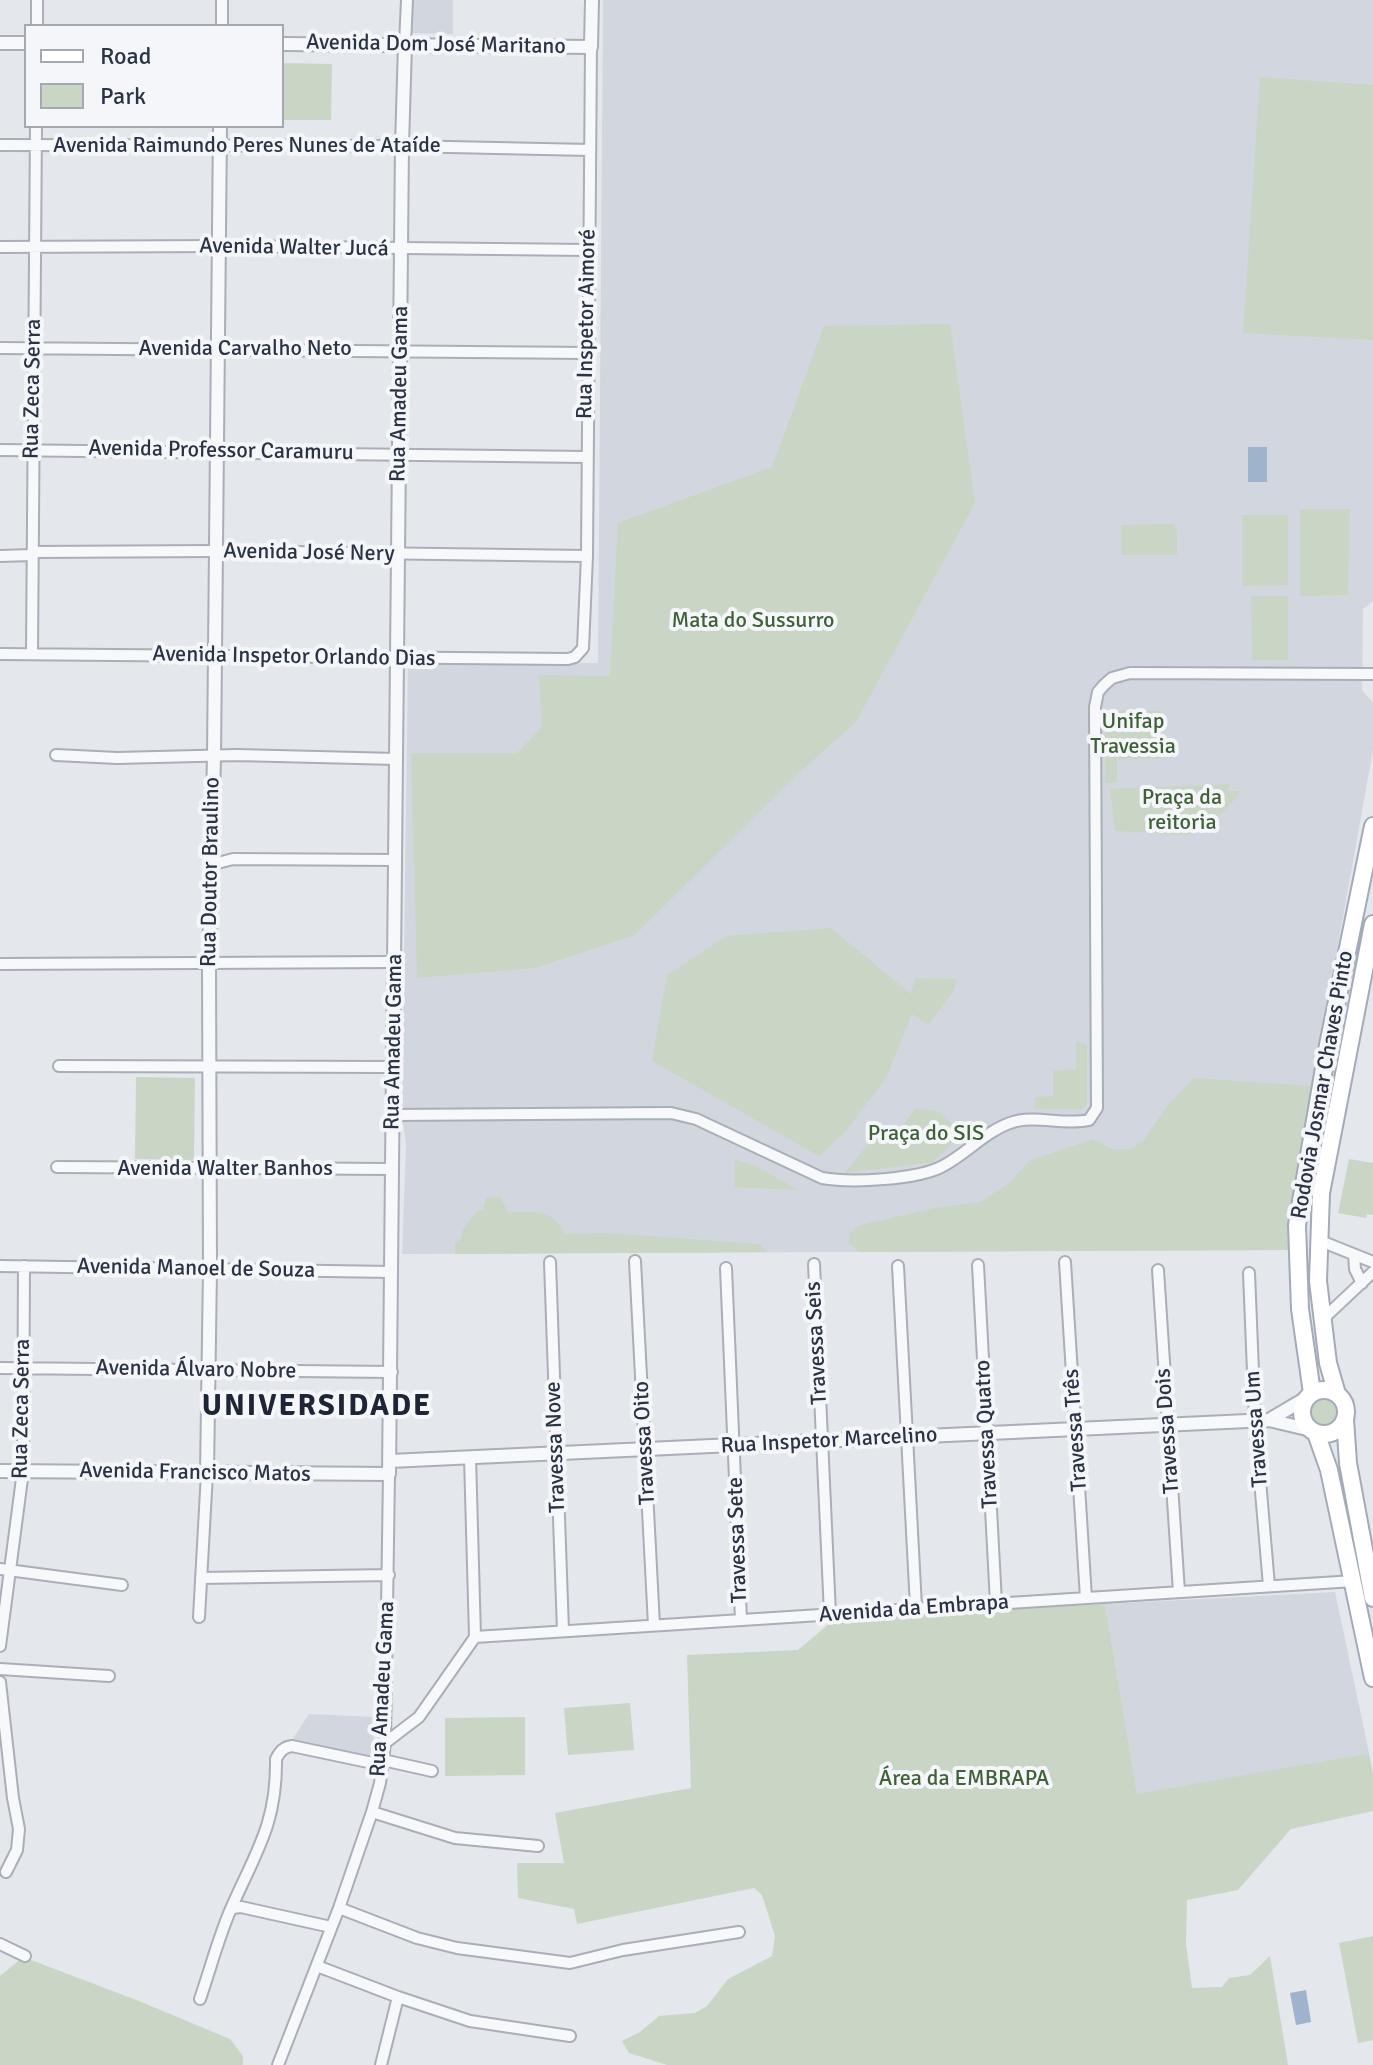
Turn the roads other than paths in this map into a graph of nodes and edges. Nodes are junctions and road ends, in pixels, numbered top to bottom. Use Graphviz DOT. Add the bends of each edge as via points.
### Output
graph roads {
  1 [pos="37,0"];
  2 [pos="222,0"];
  3 [pos="407,0"];
  4 [pos="592,0"];
  5 [pos="37,24"];
  6 [pos="222,24"];
  7 [pos="0,43"];
  8 [pos="24,43"];
  9 [pos="284,44"];
  10 [pos="405,44"];
  11 [pos="591,47"];
  12 [pos="36,128"];
  13 [pos="220,128"];
  14 [pos="220,144"];
  15 [pos="0,145"];
  16 [pos="37,146"];
  17 [pos="402,146"];
  18 [pos="590,150"];
  19 [pos="220,246"];
  20 [pos="0,247"];
  21 [pos="36,248"];
  22 [pos="401,250"];
  23 [pos="588,250"];
  24 [pos="0,348"];
  25 [pos="33,348"];
  26 [pos="217,349"];
  27 [pos="400,351"];
  28 [pos="587,353"];
  29 [pos="0,450"];
  30 [pos="32,450"];
  31 [pos="216,451"];
  32 [pos="399,453"];
  33 [pos="586,457"];
  34 [pos="215,551"];
  35 [pos="32,554"];
  36 [pos="398,555"];
  37 [pos="0,556"];
  38 [pos="587,556"];
  39 [pos="583,648"];
  40 [pos="32,653"];
  41 [pos="0,654"];
  42 [pos="215,657"];
  43 [pos="398,658"];
  44 [pos="1373,674"];
  45 [pos="56,755"];
  46 [pos="214,757"];
  47 [pos="397,759"];
  48 [pos="1373,826"];
  49 [pos="395,860"];
  50 [pos="210,865"];
  51 [pos="1373,924"];
  52 [pos="395,962"];
  53 [pos="209,963"];
  54 [pos="0,964"];
  55 [pos="59,1066"];
  56 [pos="209,1066"];
  57 [pos="393,1067"];
  58 [pos="393,1115"];
  59 [pos="57,1167"];
  60 [pos="210,1169"];
  61 [pos="393,1169"];
  62 [pos="1318,1240"];
  63 [pos="1354,1255"];
  64 [pos="635,1261"];
  65 [pos="550,1262"];
  66 [pos="1065,1262"];
  67 [pos="1373,1262"];
  68 [pos="814,1264"];
  69 [pos="978,1265"];
  70 [pos="0,1266"];
  71 [pos="24,1266"];
  72 [pos="898,1266"];
  73 [pos="726,1268"];
  74 [pos="210,1269"];
  75 [pos="1158,1270"];
  76 [pos="392,1272"];
  77 [pos="1373,1272"];
  78 [pos="1249,1273"];
  79 [pos="1362,1283"];
  80 [pos="1324,1318"];
  81 [pos="0,1368"];
  82 [pos="23,1368"];
  83 [pos="208,1370"];
  84 [pos="392,1372"];
  85 [pos="1337,1394"];
  86 [pos="1310,1395"];
  87 [pos="1345,1419"];
  88 [pos="1262,1420"];
  89 [pos="1168,1425"];
  90 [pos="1076,1429"];
  91 [pos="1314,1432"];
  92 [pos="987,1433"];
  93 [pos="907,1437"];
  94 [pos="822,1441"];
  95 [pos="734,1445"];
  96 [pos="645,1449"];
  97 [pos="557,1453"];
  98 [pos="470,1457"];
  99 [pos="390,1468"];
  100 [pos="0,1471"];
  101 [pos="23,1471"];
  102 [pos="207,1473"];
  103 [pos="6,1569"];
  104 [pos="389,1575"];
  105 [pos="201,1578"];
  106 [pos="1354,1581"];
  107 [pos="122,1585"];
  108 [pos="1269,1586"];
  109 [pos="1179,1592"];
  110 [pos="1086,1598"];
  111 [pos="1373,1598"];
  112 [pos="996,1603"];
  113 [pos="916,1607"];
  114 [pos="830,1614"];
  115 [pos="199,1617"];
  116 [pos="741,1620"];
  117 [pos="654,1625"];
  118 [pos="563,1631"];
  119 [pos="475,1637"];
  120 [pos="0,1646"];
  121 [pos="0,1669"];
  122 [pos="109,1676"];
  123 [pos="1373,1678"];
  124 [pos="0,1682"];
  125 [pos="385,1743"];
  126 [pos="383,1762"];
  127 [pos="432,1771"];
  128 [pos="0,1791"];
  129 [pos="13,1798"];
  130 [pos="372,1812"];
  131 [pos="538,1846"];
  132 [pos="6,1872"];
  133 [pos="339,1908"];
  134 [pos="230,1911"];
  135 [pos="331,1927"];
  136 [pos="739,1932"];
  137 [pos="0,1944"];
  138 [pos="25,1956"];
  139 [pos="317,1966"];
  140 [pos="398,1997"];
  141 [pos="200,1999"];
  142 [pos="570,2036"];
  143 [pos="278,2065"];
  144 [pos="381,2065"];
  1 -- 5 [label="street"];
  2 -- 6 [label="street"];
  3 -- 10 [label="street, Rua Amadeu Gama"];
  4 -- 11 [label="street, Rua Inspetor Aimoré"];
  7 -- 8 [label="street"];
  9 -- 10 [label="street, Avenida Dom José Maritano"];
  10 -- 11 [label="street, Avenida Dom José Maritano"];
  10 -- 17 [label="street, Rua Amadeu Gama"];
  11 -- 18 [label="street, Rua Inspetor Aimoré"];
  12 -- 16 [label="street, Rua Zeca Serra"];
  13 -- 14 [label="street, Rua Doutor Braulino"];
  14 -- 16 [label="street, Avenida Raimundo Peres Nunes de Ataíde"];
  14 -- 17 [label="street, Avenida Raimundo Peres Nunes de Ataíde"];
  14 -- 19 [label="street, Rua Doutor Braulino"];
  15 -- 16 [label="street, Avenida Raimundo Peres Nunes de Ataíde"];
  16 -- 21 [label="street, Rua Zeca Serra"];
  17 -- 18 [label="street, Avenida Raimundo Peres Nunes de Ataíde"];
  17 -- 22 [label="street, Rua Amadeu Gama"];
  18 -- 23 [label="street, Rua Inspetor Aimoré"];
  19 -- 21 [label="street, Avenida Walter Jucá"];
  19 -- 22 [label="street, Avenida Walter Jucá"];
  19 -- 26 [label="street, Rua Doutor Braulino"];
  20 -- 21 [label="street, Avenida Walter Jucá"];
  21 -- 25 [label="street, Rua Zeca Serra"];
  22 -- 23 [label="street, Avenida Walter Jucá"];
  22 -- 27 [label="street, Rua Amadeu Gama"];
  23 -- 28 [label="street, Rua Inspetor Aimoré"];
  24 -- 25 [label="street, Avenida Carvalho Neto"];
  25 -- 26 [label="street, Avenida Carvalho Neto"];
  25 -- 30 [label="street, Rua Zeca Serra"];
  26 -- 27 [label="street, Avenida Carvalho Neto"];
  26 -- 31 [label="street, Rua Doutor Braulino"];
  27 -- 28 [label="street, Avenida Carvalho Neto"];
  27 -- 32 [label="street, Rua Amadeu Gama"];
  28 -- 33 [label="street, Rua Inspetor Aimoré"];
  29 -- 30 [label="street, Avenida Professor Caramuru"];
  30 -- 31 [label="street, Avenida Professor Caramuru"];
  30 -- 35 [label="street, Rua Zeca Serra"];
  31 -- 32 [label="street, Avenida Professor Caramuru"];
  31 -- 34 [label="street, Rua Doutor Braulino"];
  32 -- 33 [label="street, Avenida Professor Caramuru"];
  32 -- 36 [label="street, Rua Amadeu Gama"];
  33 -- 38 [label="street, Rua Inspetor Aimoré"];
  34 -- 35 [label="street, Avenida José Nery"];
  34 -- 36 [label="street, Avenida José Nery"];
  34 -- 42 [label="street, Rua Doutor Braulino"];
  35 -- 37 [label="street, Avenida José Nery"];
  35 -- 40 [label="street, Rua Zeca Serra"];
  36 -- 38 [label="street, Avenida José Nery"];
  36 -- 43 [label="street, Rua Amadeu Gama"];
  38 -- 39 [label="street, Rua Inspetor Aimoré"];
  39 -- 43 [label="street, Avenida Inspetor Orlando Dias" via="568,659"];
  40 -- 41 [label="street, Avenida Inspetor Orlando Dias"];
  40 -- 42 [label="street, Avenida Inspetor Orlando Dias"];
  42 -- 43 [label="street, Avenida Inspetor Orlando Dias"];
  42 -- 46 [label="street, Rua Doutor Braulino"];
  43 -- 47 [label="street, Rua Amadeu Gama"];
  44 -- 58 [label="street" via="1130,673 1112,678 1098,692 1097,1108 1089,1120 1010,1123 935,1170 835,1180 671,1113"];
  45 -- 46 [label="street"];
  46 -- 47 [label="street"];
  46 -- 50 [label="street, Rua Doutor Braulino"];
  47 -- 49 [label="street, Rua Amadeu Gama"];
  48 -- 86 [label="main road, Rodovia Josmar Chaves Pinto" via="1297,1225"];
  49 -- 50 [label="street" via="233,859"];
  49 -- 52 [label="street, Rua Amadeu Gama"];
  50 -- 53 [label="street, Rua Doutor Braulino"];
  51 -- 62 [label="main road, Rodovia Josmar Chaves Pinto" via="1321,1193"];
  52 -- 53 [label="street"];
  52 -- 57 [label="street, Rua Amadeu Gama"];
  53 -- 54 [label="street"];
  53 -- 56 [label="street, Rua Doutor Braulino"];
  55 -- 56 [label="street"];
  56 -- 57 [label="street"];
  56 -- 60 [label="street, Rua Doutor Braulino"];
  57 -- 58 [label="street, Rua Amadeu Gama"];
  58 -- 61 [label="street, Rua Amadeu Gama"];
  59 -- 60 [label="street, Avenida Walter Banhos"];
  60 -- 61 [label="street, Avenida Walter Banhos"];
  60 -- 74 [label="street, Rua Doutor Braulino"];
  61 -- 76 [label="street, Rua Amadeu Gama"];
  62 -- 63 [label="street"];
  62 -- 80 [label="main road, Rodovia Josmar Chaves Pinto"];
  63 -- 67 [label="street"];
  63 -- 79 [label="street"];
  64 -- 96 [label="street, Travessa Oito"];
  65 -- 97 [label="street, Travessa Nove"];
  66 -- 90 [label="street, Travessa Três"];
  68 -- 94 [label="street, Travessa Seis"];
  69 -- 92 [label="street, Travessa Quatro"];
  70 -- 71 [label="street, Avenida Manoel de Souza"];
  71 -- 74 [label="street, Avenida Manoel de Souza"];
  71 -- 82 [label="street, Rua Zeca Serra"];
  72 -- 93 [label="street"];
  73 -- 95 [label="street, Travessa Sete"];
  74 -- 76 [label="street, Avenida Manoel de Souza"];
  74 -- 83 [label="street, Rua Doutor Braulino"];
  75 -- 89 [label="street, Travessa Dois"];
  76 -- 84 [label="street, Rua Amadeu Gama"];
  77 -- 79 [label="street"];
  78 -- 88 [label="street, Travessa Um"];
  79 -- 80 [label="street"];
  80 -- 85 [label="main road, Rodovia Josmar Chaves Pinto"];
  81 -- 82 [label="street, Avenida Álvaro Nobre"];
  82 -- 83 [label="street, Avenida Álvaro Nobre"];
  82 -- 101 [label="street, Rua Zeca Serra"];
  83 -- 84 [label="street, Avenida Álvaro Nobre"];
  83 -- 102 [label="street, Rua Doutor Braulino"];
  84 -- 99 [label="street, Rua Amadeu Gama"];
  85 -- 86 [label="main road" via="1324,1390"];
  85 -- 87 [label="main road, Rodovia Josmar Chaves Pinto" via="1345,1405"];
  86 -- 88 [label="street, Rua Inspetor Marcelino"];
  86 -- 91 [label="main road, Rodovia Josmar Chaves Pinto" via="1301,1414"];
  87 -- 91 [label="main road" via="1331,1433"];
  87 -- 111 [label="main road, Rodovia Josmar Chaves Pinto"];
  88 -- 89 [label="street, Rua Inspetor Marcelino"];
  88 -- 91 [label="street, Rua Inspetor Marcelino"];
  88 -- 108 [label="street, Travessa Um"];
  89 -- 90 [label="street, Rua Inspetor Marcelino"];
  89 -- 109 [label="street, Travessa Dois"];
  90 -- 92 [label="street, Rua Inspetor Marcelino"];
  90 -- 110 [label="street, Travessa Três"];
  91 -- 106 [label="main road, Rodovia Josmar Chaves Pinto" via="1329,1470"];
  92 -- 93 [label="street, Rua Inspetor Marcelino"];
  92 -- 112 [label="street, Travessa Quatro"];
  93 -- 94 [label="street, Rua Inspetor Marcelino"];
  93 -- 113 [label="street"];
  94 -- 95 [label="street, Rua Inspetor Marcelino"];
  94 -- 114 [label="street, Travessa Seis"];
  95 -- 96 [label="street, Rua Inspetor Marcelino"];
  95 -- 116 [label="street, Travessa Sete"];
  96 -- 97 [label="street, Rua Inspetor Marcelino"];
  96 -- 117 [label="street, Travessa Oito"];
  97 -- 98 [label="street, Rua Inspetor Marcelino"];
  97 -- 118 [label="street, Travessa Nove"];
  98 -- 99 [label="street, Rua Inspetor Marcelino"];
  98 -- 119 [label="street"];
  99 -- 102 [label="street, Avenida Francisco Matos"];
  99 -- 104 [label="street, Rua Amadeu Gama"];
  100 -- 101 [label="street, Avenida Francisco Matos"];
  101 -- 102 [label="street, Avenida Francisco Matos"];
  101 -- 103 [label="street, Rua Zeca Serra"];
  102 -- 105 [label="street, Rua Doutor Braulino"];
  103 -- 107 [label="street"];
  103 -- 120 [label="street, Rua Zeca Serra"];
  104 -- 105 [label="street"];
  104 -- 125 [label="street, Rua Amadeu Gama"];
  105 -- 115 [label="street, Rua Doutor Braulino"];
  106 -- 108 [label="street, Avenida da Embrapa"];
  106 -- 123 [label="main road, Rodovia Josmar Chaves Pinto"];
  108 -- 109 [label="street, Avenida da Embrapa"];
  109 -- 110 [label="street, Avenida da Embrapa"];
  110 -- 112 [label="street, Avenida da Embrapa"];
  112 -- 113 [label="street, Avenida da Embrapa"];
  113 -- 114 [label="street, Avenida da Embrapa"];
  114 -- 116 [label="street, Avenida da Embrapa"];
  116 -- 117 [label="street, Avenida da Embrapa"];
  117 -- 118 [label="street, Avenida da Embrapa"];
  118 -- 119 [label="street, Avenida da Embrapa"];
  119 -- 125 [label="street" via="419,1717"];
  121 -- 122 [label="street"];
  124 -- 129 [label="street"];
  125 -- 126 [label="street, Rua Amadeu Gama"];
  126 -- 127 [label="street"];
  126 -- 130 [label="street, Rua Amadeu Gama"];
  126 -- 134 [label="street" via="288,1746 276,1759 275,1800 265,1836"];
  128 -- 129 [label="street"];
  129 -- 132 [label="street" via="19,1837"];
  130 -- 131 [label="street" via="455,1838"];
  130 -- 133 [label="street, Rua Amadeu Gama"];
  133 -- 135 [label="street, Rua Amadeu Gama"];
  133 -- 136 [label="street" via="448,1946 570,1963"];
  134 -- 135 [label="street" via="241,1907"];
  134 -- 141 [label="street"];
  135 -- 139 [label="street, Rua Amadeu Gama"];
  137 -- 138 [label="street"];
  139 -- 140 [label="street"];
  139 -- 143 [label="street, Rua Amadeu Gama"];
  140 -- 142 [label="street" via="470,2021"];
  140 -- 144 [label="street"];
}
